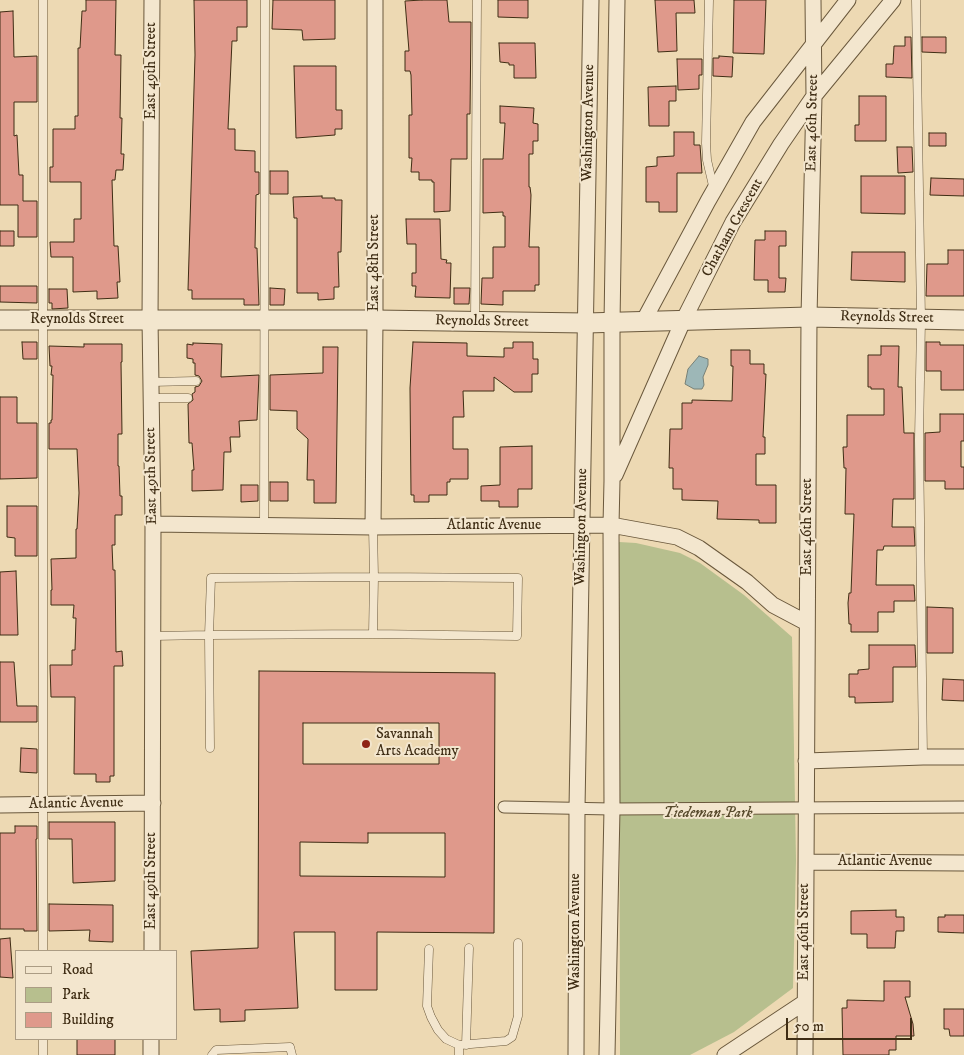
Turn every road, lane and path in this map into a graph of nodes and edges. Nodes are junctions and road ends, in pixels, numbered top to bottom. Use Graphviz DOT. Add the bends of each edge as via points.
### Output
graph roads {
  1 [pos="43,0"];
  2 [pos="152,0"];
  3 [pos="265,0"];
  4 [pos="375,0"];
  5 [pos="477,0"];
  6 [pos="591,0"];
  7 [pos="617,0"];
  8 [pos="709,0"];
  9 [pos="813,0"];
  10 [pos="848,0"];
  11 [pos="893,0"];
  12 [pos="916,0"];
  13 [pos="813,43"];
  14 [pos="814,96"];
  15 [pos="714,190"];
  16 [pos="809,317"];
  17 [pos="921,319"];
  18 [pos="0,320"];
  19 [pos="44,320"];
  20 [pos="150,320"];
  21 [pos="265,320"];
  22 [pos="376,320"];
  23 [pos="964,320"];
  24 [pos="683,321"];
  25 [pos="474,322"];
  26 [pos="612,322"];
  27 [pos="643,322"];
  28 [pos="586,323"];
  29 [pos="196,381"];
  30 [pos="151,382"];
  31 [pos="151,398"];
  32 [pos="188,398"];
  33 [pos="612,481"];
  34 [pos="153,524"];
  35 [pos="264,525"];
  36 [pos="611,525"];
  37 [pos="373,526"];
  38 [pos="583,526"];
  39 [pos="374,577"];
  40 [pos="807,623"];
  41 [pos="373,634"];
  42 [pos="153,636"];
  43 [pos="209,636"];
  44 [pos="210,748"];
  45 [pos="923,757"];
  46 [pos="964,758"];
  47 [pos="806,761"];
  48 [pos="153,803"];
  49 [pos="43,804"];
  50 [pos="0,805"];
  51 [pos="504,807"];
  52 [pos="964,807"];
  53 [pos="577,808"];
  54 [pos="806,808"];
  55 [pos="612,809"];
  56 [pos="806,862"];
  57 [pos="964,862"];
  58 [pos="518,943"];
  59 [pos="469,948"];
  60 [pos="429,949"];
  61 [pos="43,950"];
  62 [pos="152,950"];
  63 [pos="805,1002"];
  64 [pos="43,1040"];
  65 [pos="151,1040"];
  66 [pos="462,1045"];
  67 [pos="43,1055"];
  68 [pos="151,1055"];
  69 [pos="212,1055"];
  70 [pos="292,1055"];
  71 [pos="458,1055"];
  72 [pos="576,1055"];
  73 [pos="607,1055"];
  74 [pos="725,1055"];
  75 [pos="805,1055"];
  1 -- 19 [label="lane"];
  2 -- 20 [label="street, East 49th Street"];
  3 -- 21 [label="lane"];
  4 -- 22 [label="street, East 48th Street"];
  5 -- 25 [label="lane"];
  6 -- 28 [label="street, Washington Avenue"];
  7 -- 26 [label="street, Washington Avenue"];
  8 -- 15 [label="lane" via="706,142"];
  9 -- 13 [label="street, East 46th Street"];
  10 -- 13 [label="street"];
  11 -- 14 [label="street, Chatham Crescent"];
  12 -- 17 [label="lane"];
  13 -- 14 [label="street, East 46th Street"];
  13 -- 15 [label="street" via="753,122"];
  14 -- 16 [label="street, East 46th Street"];
  14 -- 24 [label="street, Chatham Crescent" via="733,222"];
  15 -- 27 [label="street"];
  16 -- 17 [label="street, Reynolds Street"];
  16 -- 24 [label="street, Reynolds Street"];
  16 -- 40 [label="street, East 46th Street"];
  17 -- 23 [label="street, Reynolds Street"];
  17 -- 45 [label="lane" via="919,440"];
  18 -- 19 [label="street, Reynolds Street"];
  19 -- 20 [label="street, Reynolds Street"];
  19 -- 49 [label="lane"];
  20 -- 21 [label="street, Reynolds Street"];
  20 -- 30 [label="street, East 49th Street"];
  21 -- 22 [label="street, Reynolds Street"];
  21 -- 35 [label="lane"];
  22 -- 25 [label="street, Reynolds Street"];
  22 -- 37 [label="street, East 48th Street"];
  24 -- 27 [label="street, Reynolds Street"];
  24 -- 33 [label="street, Chatham Crescent"];
  25 -- 28 [label="street, Reynolds Street"];
  26 -- 27 [label="street, Reynolds Street"];
  26 -- 28 [label="street, Reynolds Street"];
  26 -- 33 [label="street, Washington Avenue"];
  28 -- 38 [label="street, Washington Avenue"];
  29 -- 30 [label="lane"];
  30 -- 31 [label="street, East 49th Street"];
  31 -- 32 [label="lane"];
  31 -- 34 [label="street, East 49th Street"];
  33 -- 36 [label="street, Washington Avenue"];
  34 -- 35 [label="street, Atlantic Avenue"];
  34 -- 42 [label="street, East 49th Street"];
  35 -- 37 [label="street, Atlantic Avenue"];
  36 -- 38 [label="street, Atlantic Avenue"];
  36 -- 40 [label="street, Atlantic Avenue" via="677,537 699,548 773,605"];
  36 -- 55 [label="street, Washington Avenue"];
  37 -- 38 [label="street, Atlantic Avenue"];
  37 -- 39 [label="lane"];
  38 -- 53 [label="street, Washington Avenue"];
  39 -- 41 [label="lane"];
  39 -- 41 [label="lane" via="518,578 517,636"];
  39 -- 43 [label="lane" via="211,578"];
  40 -- 47 [label="street, East 46th Street"];
  41 -- 43 [label="lane"];
  42 -- 43 [label="lane"];
  42 -- 48 [label="street, East 49th Street"];
  43 -- 44 [label="lane"];
  45 -- 46 [label="street"];
  45 -- 47 [label="street"];
  47 -- 54 [label="street, East 46th Street"];
  48 -- 49 [label="street, Atlantic Avenue"];
  48 -- 62 [label="street, East 49th Street"];
  49 -- 50 [label="street, Atlantic Avenue"];
  49 -- 61 [label="lane"];
  51 -- 53 [label="street"];
  52 -- 54 [label="street"];
  53 -- 55 [label="street"];
  53 -- 72 [label="street, Washington Avenue"];
  54 -- 55 [label="street"];
  54 -- 56 [label="street, East 46th Street"];
  55 -- 73 [label="street, Washington Avenue"];
  56 -- 57 [label="street, Atlantic Avenue"];
  56 -- 63 [label="street, East 46th Street"];
  58 -- 66 [label="lane" via="518,1016 512,1037 506,1041"];
  59 -- 66 [label="lane"];
  60 -- 66 [label="lane" via="429,1012 446,1039"];
  63 -- 74 [label="street"];
  63 -- 75 [label="street, East 46th Street"];
  64 -- 67 [label="lane"];
  65 -- 68 [label="street"];
  66 -- 71 [label="lane"];
  69 -- 70 [label="lane" via="216,1050 290,1047"];
}
